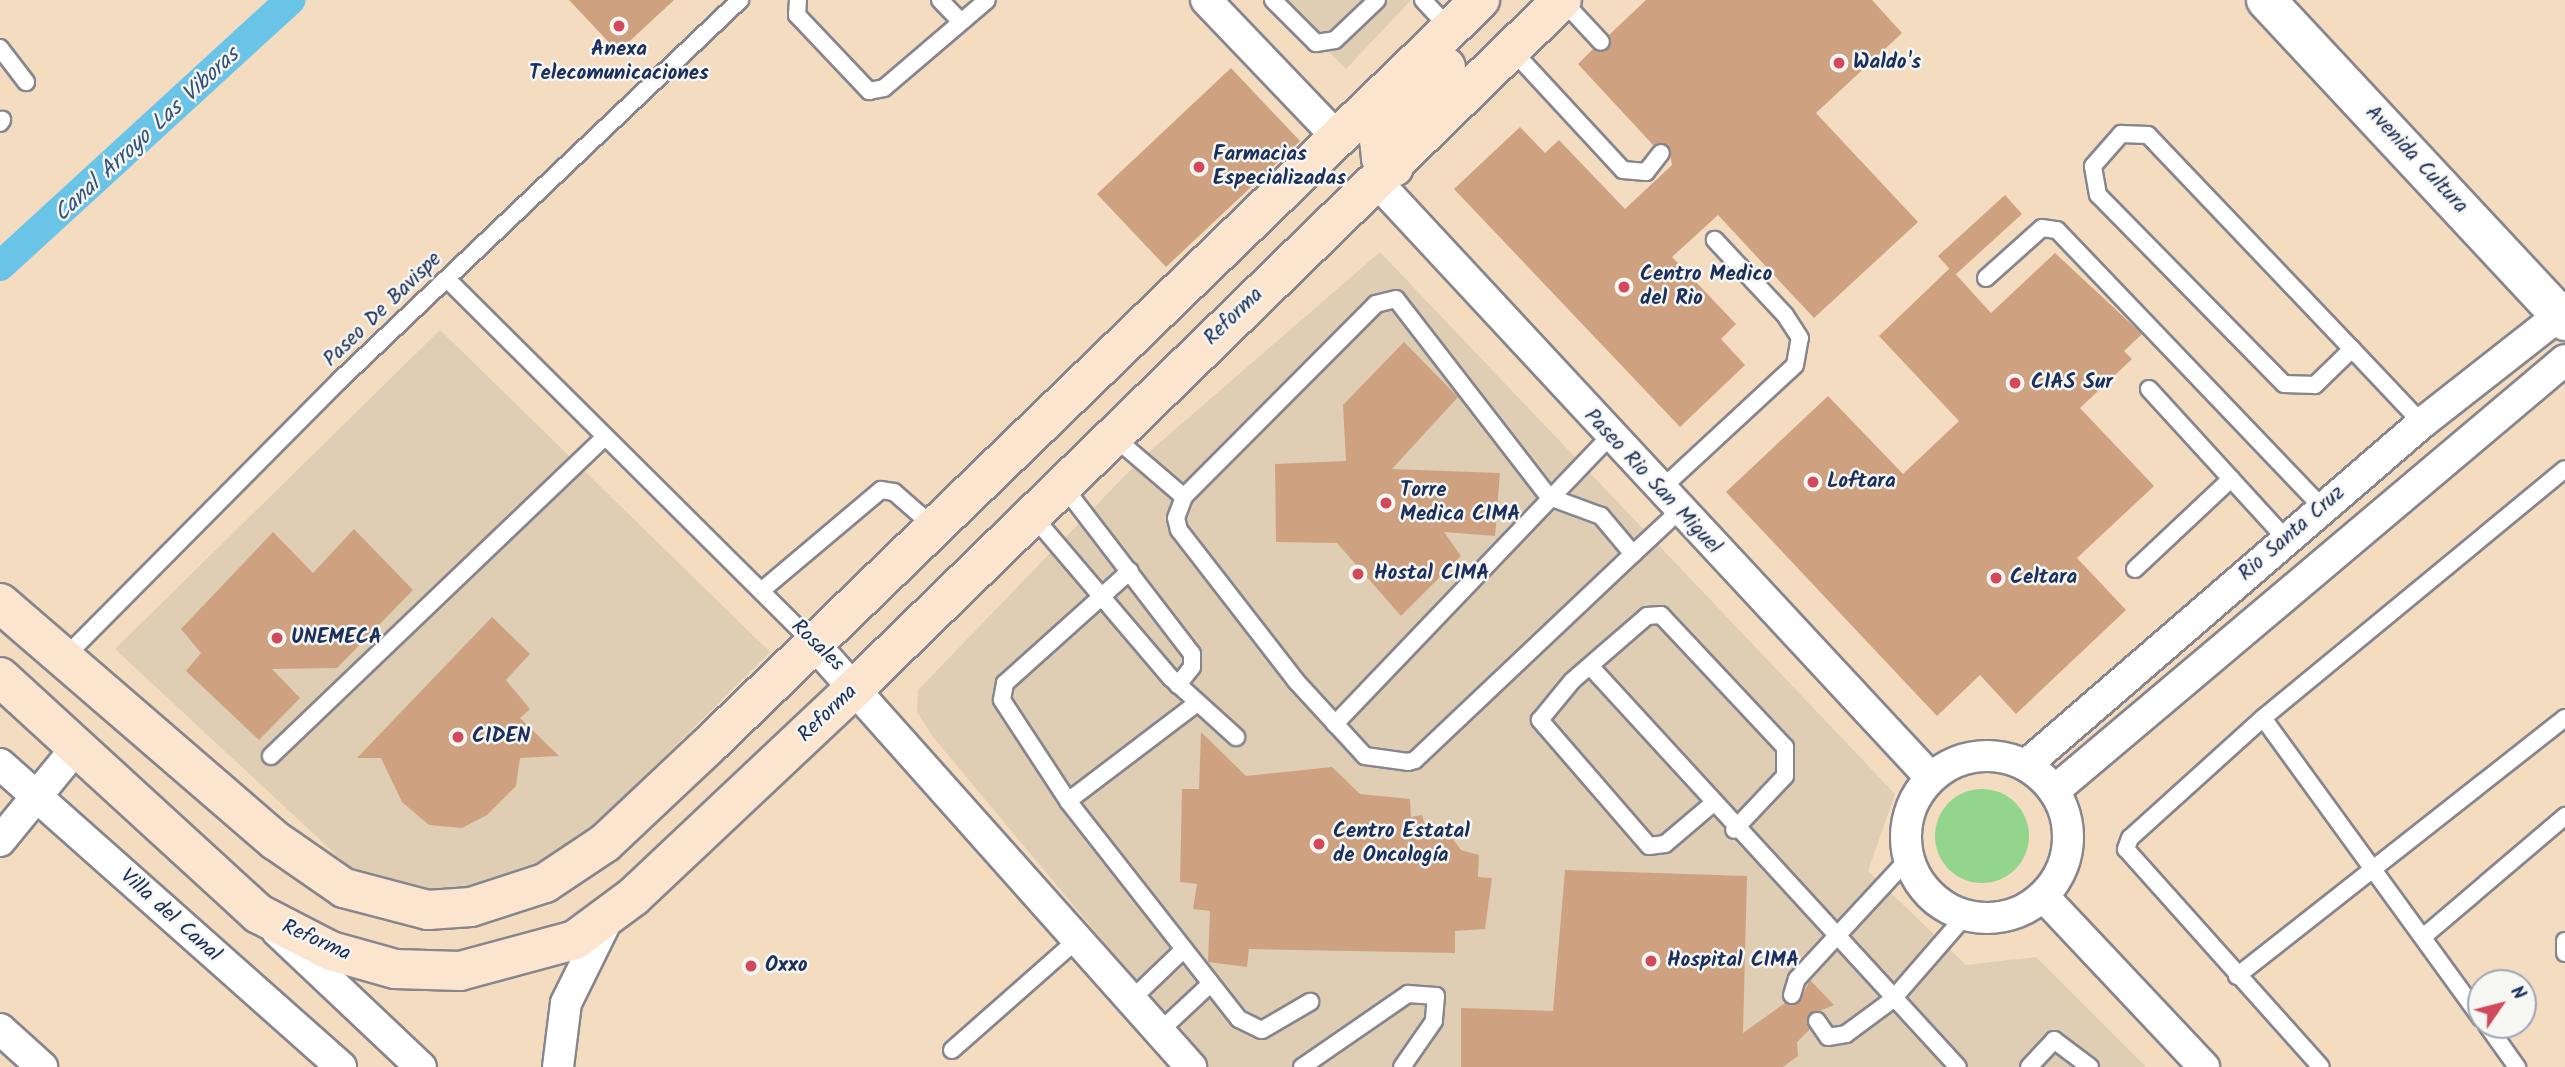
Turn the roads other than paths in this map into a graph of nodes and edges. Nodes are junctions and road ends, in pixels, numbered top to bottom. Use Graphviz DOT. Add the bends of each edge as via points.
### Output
graph roads {
  1 [pos="740,0"];
  2 [pos="798,0"];
  3 [pos="940,0"];
  4 [pos="987,0"];
  5 [pos="1206,0"];
  6 [pos="1273,0"];
  7 [pos="1377,0"];
  8 [pos="1423,0"];
  9 [pos="1562,0"];
  10 [pos="2266,0"];
  11 [pos="1468,12"];
  12 [pos="961,22"];
  13 [pos="1601,42"];
  14 [pos="0,48"];
  15 [pos="1511,49"];
  16 [pos="26,82"];
  17 [pos="1326,151"];
  18 [pos="1661,153"];
  19 [pos="1386,175"];
  20 [pos="1715,240"];
  21 [pos="1986,278"];
  22 [pos="447,279"];
  23 [pos="2563,316"];
  24 [pos="1228,321"];
  25 [pos="2352,349"];
  26 [pos="2565,360"];
  27 [pos="2149,389"];
  28 [pos="2422,423"];
  29 [pos="1610,436"];
  30 [pos="605,437"];
  31 [pos="1114,437"];
  32 [pos="2565,469"];
  33 [pos="2231,479"];
  34 [pos="1064,487"];
  35 [pos="1184,497"];
  36 [pos="1549,497"];
  37 [pos="1669,501"];
  38 [pos="2323,508"];
  39 [pos="1033,516"];
  40 [pos="933,526"];
  41 [pos="2286,539"];
  42 [pos="1633,554"];
  43 [pos="2135,569"];
  44 [pos="1130,571"];
  45 [pos="761,591"];
  46 [pos="1101,595"];
  47 [pos="0,603"];
  48 [pos="814,644"];
  49 [pos="63,659"];
  50 [pos="1590,666"];
  51 [pos="0,677"];
  52 [pos="858,685"];
  53 [pos="1178,685"];
  54 [pos="1196,704"];
  55 [pos="2263,718"];
  56 [pos="2565,718"];
  57 [pos="1335,724"];
  58 [pos="1236,737"];
  59 [pos="78,747"];
  60 [pos="271,756"];
  61 [pos="0,764"];
  62 [pos="2026,765"];
  63 [pos="1931,778"];
  64 [pos="2054,791"];
  65 [pos="38,799"];
  66 [pos="1068,801"];
  67 [pos="1711,805"];
  68 [pos="2565,816"];
  69 [pos="1734,830"];
  70 [pos="0,841"];
  71 [pos="1908,859"];
  72 [pos="2374,869"];
  73 [pos="2043,896"];
  74 [pos="259,914"];
  75 [pos="1965,916"];
  76 [pos="607,919"];
  77 [pos="2423,937"];
  78 [pos="1079,938"];
  79 [pos="1833,939"];
  80 [pos="2565,941"];
  81 [pos="1181,952"];
  82 [pos="2565,953"];
  83 [pos="2237,976"];
  84 [pos="1208,987"];
  85 [pos="1792,995"];
  86 [pos="1133,998"];
  87 [pos="2467,998"];
  88 [pos="1892,1000"];
  89 [pos="1310,1002"];
  90 [pos="1817,1021"];
  91 [pos="0,1029"];
  92 [pos="1160,1031"];
  93 [pos="2497,1039"];
  94 [pos="952,1050"];
  95 [pos="42,1067"];
  96 [pos="341,1067"];
  97 [pos="421,1067"];
  98 [pos="558,1067"];
  99 [pos="1191,1067"];
  100 [pos="1302,1067"];
  101 [pos="1402,1067"];
  102 [pos="1958,1067"];
  103 [pos="2029,1067"];
  104 [pos="2090,1067"];
  105 [pos="2204,1067"];
  106 [pos="2321,1067"];
  107 [pos="2517,1067"];
  1 -- 22 [label="lane, Paseo De Bavispe"];
  2 -- 12 [label="lane" via="797,15 869,91 884,88"];
  3 -- 12 [label="lane"];
  4 -- 12 [label="lane"];
  5 -- 17 [label="street"];
  6 -- 7 [label="lane" via="1316,43 1335,40"];
  8 -- 11 [label="lane"];
  9 -- 13 [label="lane"];
  9 -- 15 [label="main road, Reforma"];
  10 -- 23 [label="street, Avenida Cultura"];
  11 -- 17 [label="main road"];
  11 -- 19 [label="main road" via="1466,45 1379,139"];
  14 -- 16 [label="lane"];
  15 -- 18 [label="lane" via="1623,170 1646,172"];
  15 -- 19 [label="main road, Reforma"];
  17 -- 24 [label="main road" via="1297,195 1214,286 1213,297"];
  17 -- 40 [label="main road"];
  19 -- 24 [label="main road, Reforma"];
  19 -- 29 [label="street, Paseo Rio San Miguel"];
  20 -- 37 [label="lane" via="1785,315 1800,338 1795,365"];
  21 -- 38 [label="lane" via="2042,228 2057,230"];
  22 -- 30 [label="lane, Rosales"];
  22 -- 49 [label="lane, Paseo De Bavispe"];
  23 -- 28 [label="street, Rio Santa Cruz"];
  24 -- 31 [label="main road, Reforma"];
  25 -- 25 [label="lane" via="2148,135 2121,134 2093,166 2098,195 2284,384 2315,385"];
  25 -- 28 [label="lane"];
  26 -- 64 [label="street, Rio Santa Cruz"];
  27 -- 33 [label="lane"];
  28 -- 38 [label="street, Rio Santa Cruz"];
  29 -- 36 [label="lane"];
  29 -- 37 [label="street, Paseo Rio San Miguel"];
  30 -- 45 [label="lane, Rosales"];
  30 -- 60 [label="lane"];
  31 -- 34 [label="main road, Reforma"];
  31 -- 35 [label="lane"];
  32 -- 55 [label="lane"];
  33 -- 41 [label="lane"];
  33 -- 43 [label="lane"];
  34 -- 39 [label="main road, Reforma"];
  34 -- 44 [label="lane"];
  35 -- 36 [label="lane" via="1387,299 1401,301"];
  35 -- 57 [label="lane" via="1177,508 1179,530"];
  36 -- 42 [label="lane" via="1601,516"];
  36 -- 57 [label="lane"];
  37 -- 42 [label="lane"];
  37 -- 63 [label="street, Paseo Rio San Miguel"];
  38 -- 41 [label="street, Rio Santa Cruz"];
  39 -- 46 [label="lane"];
  39 -- 52 [label="main road, Reforma"];
  40 -- 45 [label="lane" via="894,492 881,490"];
  40 -- 48 [label="main road"];
  41 -- 62 [label="street, Rio Santa Cruz"];
  42 -- 57 [label="lane" via="1415,760 1366,756"];
  44 -- 46 [label="lane"];
  44 -- 53 [label="lane" via="1192,654 1192,667"];
  45 -- 48 [label="lane, Rosales"];
  46 -- 53 [label="lane"];
  46 -- 66 [label="lane" via="1005,683 1002,700"];
  47 -- 49 [label="main road"];
  48 -- 49 [label="main road" via="581,862 507,897 428,910 370,900 311,868"];
  48 -- 52 [label="street, Rosales"];
  50 -- 67 [label="lane"];
  50 -- 67 [label="lane" via="1540,720 1641,841 1665,844"];
  50 -- 69 [label="lane" via="1639,619 1661,615 1778,733 1785,776"];
  51 -- 59 [label="main road, Reforma"];
  52 -- 76 [label="main road, Reforma"];
  52 -- 78 [label="street, Rosales"];
  53 -- 54 [label="lane"];
  54 -- 58 [label="lane"];
  54 -- 66 [label="lane"];
  55 -- 72 [label="lane"];
  55 -- 83 [label="lane" via="2130,838 2126,849"];
  56 -- 72 [label="lane"];
  59 -- 65 [label="street"];
  59 -- 74 [label="main road, Reforma"];
  61 -- 65 [label="street, Villa del Canal"];
  62 -- 63 [label="street" via="1974,756"];
  62 -- 64 [label="street"];
  63 -- 71 [label="street" via="1912,804"];
  64 -- 73 [label="street" via="2068,845 2060,873"];
  65 -- 70 [label="street"];
  65 -- 96 [label="street, Villa del Canal"];
  66 -- 81 [label="lane"];
  67 -- 69 [label="lane"];
  68 -- 77 [label="lane"];
  69 -- 79 [label="lane"];
  71 -- 75 [label="street" via="1940,904"];
  71 -- 79 [label="lane"];
  72 -- 77 [label="lane"];
  72 -- 83 [label="lane"];
  73 -- 75 [label="street" via="2020,911"];
  73 -- 105 [label="street"];
  74 -- 76 [label="main road, Reforma" via="331,951 422,971 504,964 575,940"];
  74 -- 97 [label="street"];
  75 -- 88 [label="lane"];
  76 -- 98 [label="street" via="566,1003"];
  77 -- 87 [label="lane"];
  78 -- 86 [label="street, Rosales"];
  78 -- 94 [label="lane"];
  79 -- 85 [label="lane" via="1797,979"];
  79 -- 88 [label="lane"];
  80 -- 82 [label="lane"];
  81 -- 84 [label="lane"];
  81 -- 86 [label="lane"];
  83 -- 106 [label="lane"];
  84 -- 89 [label="lane" via="1254,1030"];
  84 -- 92 [label="lane"];
  86 -- 92 [label="street, Rosales"];
  88 -- 90 [label="lane" via="1837,1038"];
  88 -- 102 [label="lane"];
  91 -- 95 [label="street"];
  92 -- 99 [label="street, Rosales"];
  93 -- 107 [label="lane"];
  100 -- 101 [label="lane" via="1408,994 1436,996 1434,1021"];
  103 -- 104 [label="lane" via="2054,1040"];
}
